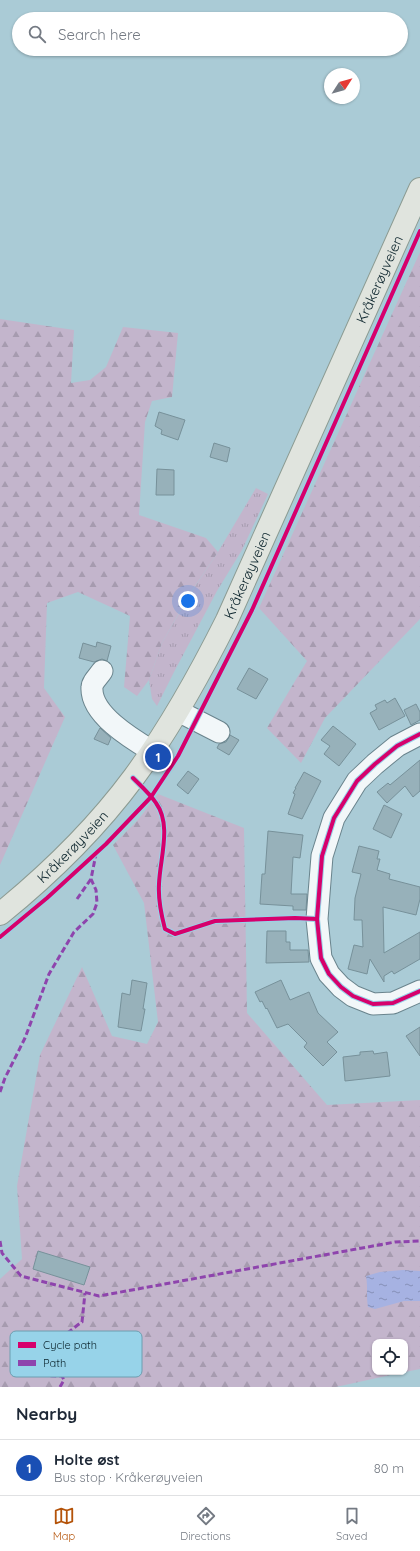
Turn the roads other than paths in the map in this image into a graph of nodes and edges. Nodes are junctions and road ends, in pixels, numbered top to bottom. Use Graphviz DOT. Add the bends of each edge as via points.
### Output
graph roads {
  1 [pos="420,189"];
  2 [pos="102,671"];
  3 [pos="178,711"];
  4 [pos="219,732"];
  5 [pos="420,734"];
  6 [pos="152,751"];
  7 [pos="0,914"];
  8 [pos="420,991"];
  1 -- 3 [label="main road, Kråkerøyveien" via="230,613 208,659"];
  2 -- 6 [label="street" via="92,686 99,709 130,737"];
  3 -- 4 [label="street"];
  3 -- 6 [label="main road, Kråkerøyveien"];
  5 -- 8 [label="street" via="397,746 357,781 334,818 322,856 317,919 321,958 329,974 352,996 373,1004 393,1003"];
  6 -- 7 [label="main road, Kråkerøyveien" via="99,818 42,877"];
}
